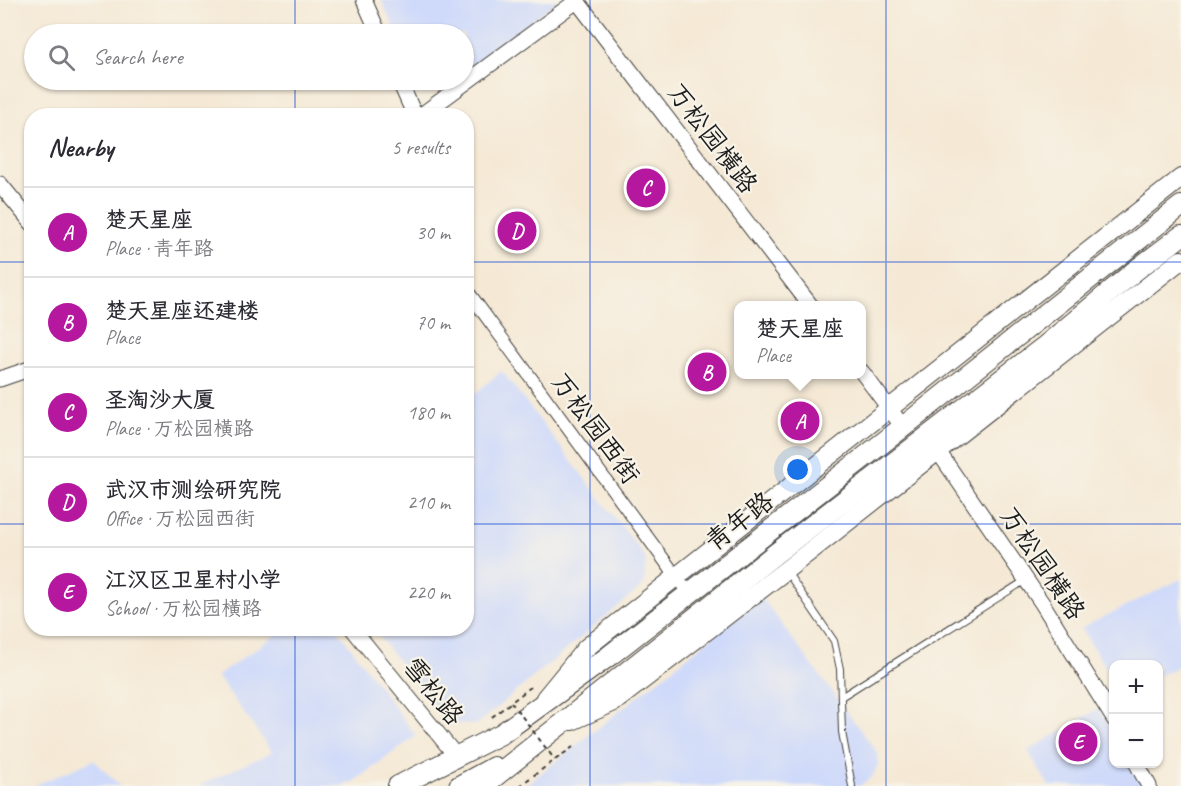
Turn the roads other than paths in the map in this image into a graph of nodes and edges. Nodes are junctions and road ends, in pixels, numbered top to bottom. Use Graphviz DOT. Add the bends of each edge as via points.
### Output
graph roads {
  1 [pos="364,0"];
  2 [pos="577,0"];
  3 [pos="375,24"];
  4 [pos="474,76"];
  5 [pos="403,90"];
  6 [pos="455,90"];
  7 [pos="411,108"];
  8 [pos="431,108"];
  9 [pos="1181,178"];
  10 [pos="0,184"];
  11 [pos="1181,206"];
  12 [pos="24,213"];
  13 [pos="1181,236"];
  14 [pos="1181,243"];
  15 [pos="1181,260"];
  16 [pos="1145,263"];
  17 [pos="474,300"];
  18 [pos="807,301"];
  19 [pos="24,371"];
  20 [pos="866,378"];
  21 [pos="0,379"];
  22 [pos="890,409"];
  23 [pos="903,427"];
  24 [pos="933,443"];
  25 [pos="831,456"];
  26 [pos="868,505"];
  27 [pos="744,551"];
  28 [pos="757,568"];
  29 [pos="786,570"];
  30 [pos="677,577"];
  31 [pos="1026,579"];
  32 [pos="689,594"];
  33 [pos="358,636"];
  34 [pos="841,697"];
  35 [pos="537,707"];
  36 [pos="1110,714"];
  37 [pos="496,726"];
  38 [pos="551,730"];
  39 [pos="526,750"];
  40 [pos="456,756"];
  41 [pos="1139,768"];
  42 [pos="398,786"];
  43 [pos="426,786"];
  44 [pos="459,786"];
  45 [pos="483,786"];
  46 [pos="852,786"];
  47 [pos="1149,786"];
  1 -- 3 [label="street"];
  2 -- 4 [label="street"];
  2 -- 18 [label="street, 万松园横路"];
  5 -- 7 [label="street"];
  6 -- 8 [label="street"];
  9 -- 22 [label="main road"];
  10 -- 12 [label="street"];
  11 -- 23 [label="main road, 青年路"];
  13 -- 16 [label="main road, 青年路"];
  14 -- 16 [label="main road"];
  15 -- 24 [label="main road"];
  16 -- 24 [label="main road, 青年路"];
  17 -- 30 [label="street, 万松园西街"];
  19 -- 21 [label="street"];
  20 -- 22 [label="street"];
  22 -- 23 [label="street"];
  22 -- 25 [label="main road"];
  23 -- 27 [label="main road, 青年路"];
  24 -- 26 [label="main road"];
  24 -- 28 [label="main road, 青年路"];
  24 -- 31 [label="street, 万松园横路"];
  25 -- 27 [label="main road"];
  25 -- 30 [label="main road"];
  26 -- 28 [label="main road"];
  26 -- 29 [label="main road"];
  27 -- 32 [label="main road, 青年路"];
  28 -- 38 [label="main road, 青年路"];
  29 -- 34 [label="lane" via="834,641"];
  29 -- 38 [label="main road" via="614,702"];
  30 -- 32 [label="street, 万松园西街"];
  30 -- 35 [label="main road" via="586,648"];
  31 -- 34 [label="lane"];
  31 -- 36 [label="street, 万松园横路"];
  32 -- 35 [label="main road, 青年路"];
  33 -- 40 [label="street, 雪松路"];
  34 -- 46 [label="lane" via="842,732"];
  35 -- 37 [label="main road, 青年路"];
  37 -- 40 [label="main road, 青年路"];
  37 -- 43 [label="main road" via="439,779"];
  38 -- 39 [label="main road, 青年路"];
  39 -- 44 [label="main road"];
  39 -- 45 [label="main road, 青年路"];
  40 -- 42 [label="main road, 青年路"];
  41 -- 47 [label="street"];
}
